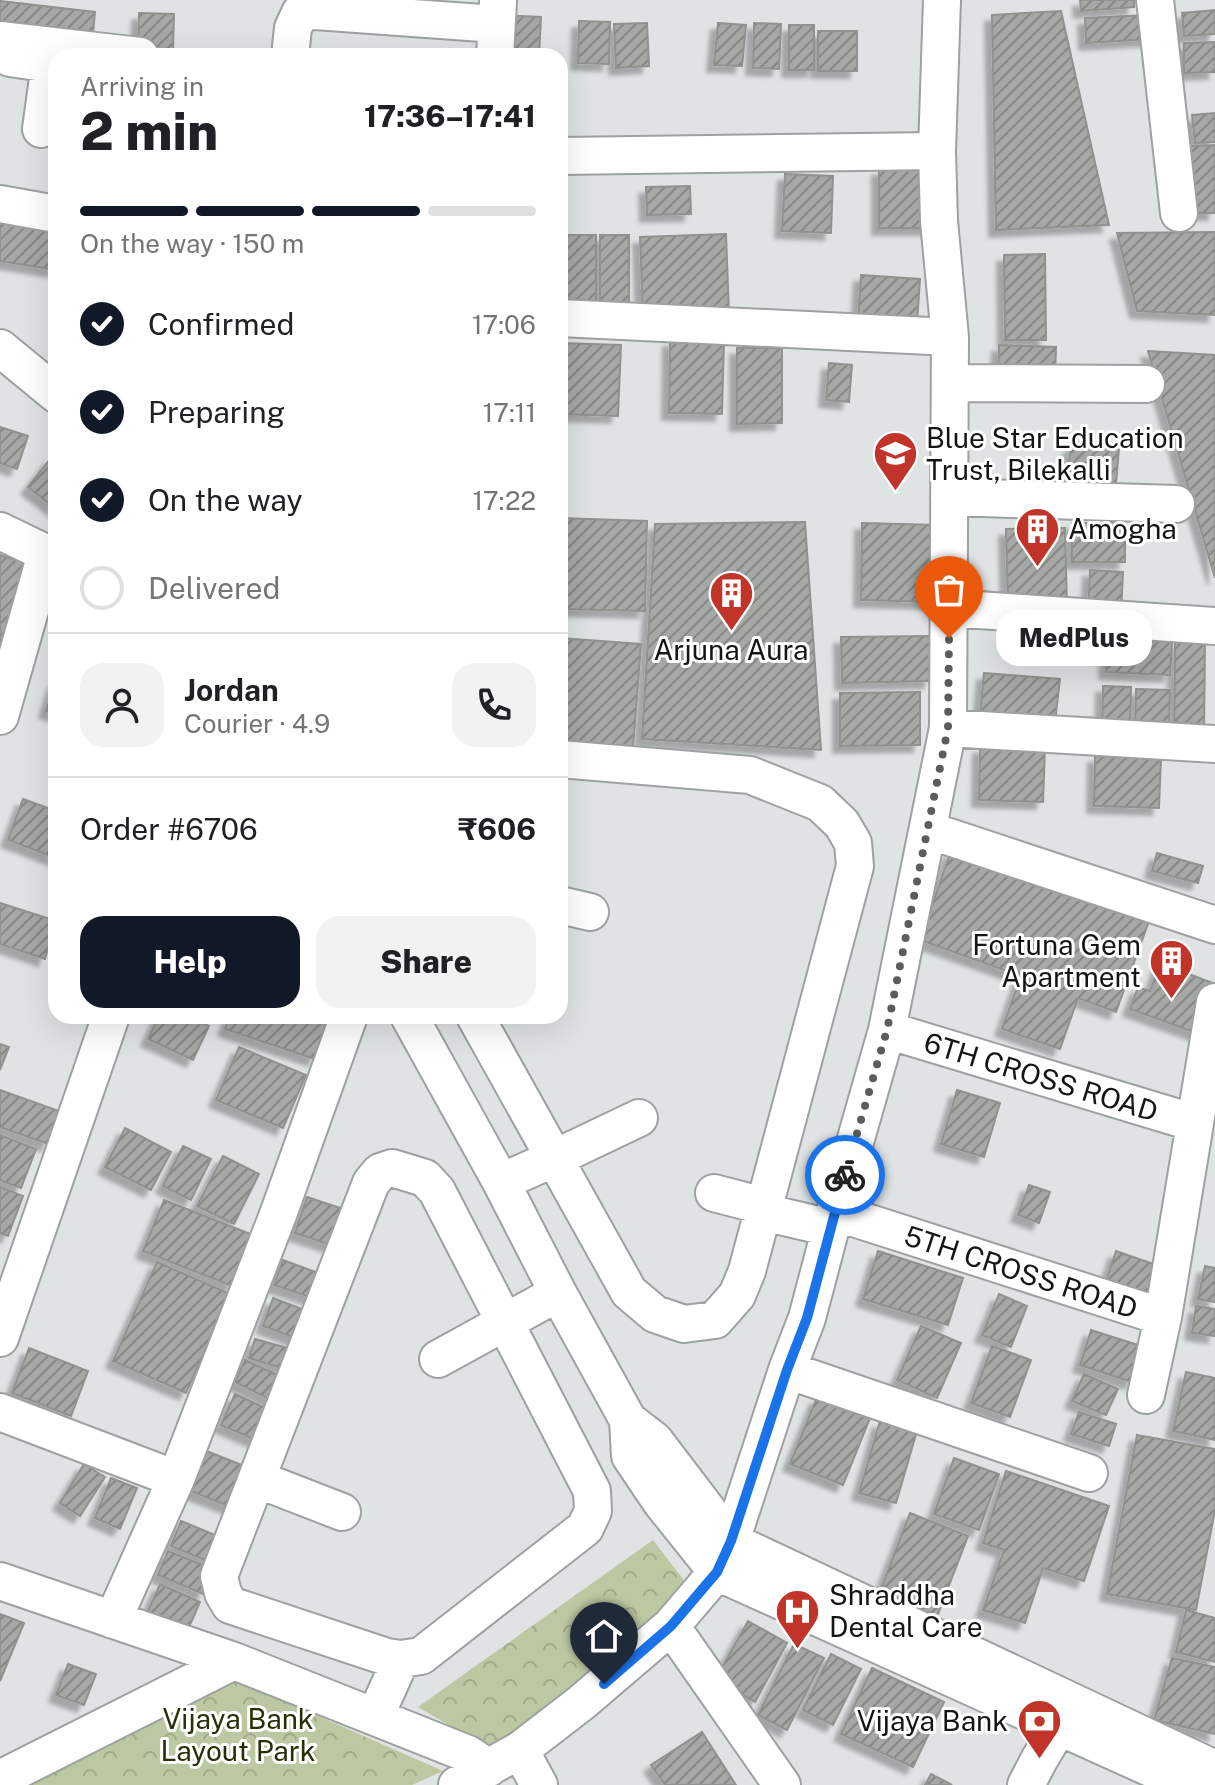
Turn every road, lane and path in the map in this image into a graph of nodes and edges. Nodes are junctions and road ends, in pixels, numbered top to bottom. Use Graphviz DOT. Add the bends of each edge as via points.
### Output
graph roads {
  1 [pos="942,0"];
  2 [pos="1155,0"];
  3 [pos="497,27"];
  4 [pos="0,40"];
  5 [pos="70,48"];
  6 [pos="291,48"];
  7 [pos="0,57"];
  8 [pos="48,64"];
  9 [pos="48,78"];
  10 [pos="41,129"];
  11 [pos="937,151"];
  12 [pos="568,156"];
  13 [pos="0,204"];
  14 [pos="48,213"];
  15 [pos="1179,213"];
  16 [pos="568,318"];
  17 [pos="950,337"];
  18 [pos="0,348"];
  19 [pos="950,383"];
  20 [pos="1146,384"];
  21 [pos="48,387"];
  22 [pos="949,497"];
  23 [pos="1176,504"];
  24 [pos="0,531"];
  25 [pos="48,555"];
  26 [pos="48,565"];
  27 [pos="949,608"];
  28 [pos="1215,626"];
  29 [pos="0,716"];
  30 [pos="948,728"];
  31 [pos="1215,744"];
  32 [pos="568,760"];
  33 [pos="928,830"];
  34 [pos="1215,925"];
  35 [pos="1215,1002"];
  36 [pos="108,1024"];
  37 [pos="346,1024"];
  38 [pos="413,1024"];
  39 [pos="480,1024"];
  40 [pos="887,1030"];
  41 [pos="639,1118"];
  42 [pos="1195,1123"];
  43 [pos="555,1158"];
  44 [pos="501,1182"];
  45 [pos="714,1193"];
  46 [pos="763,1209"];
  47 [pos="833,1220"];
  48 [pos="558,1293"];
  49 [pos="1163,1317"];
  50 [pos="505,1323"];
  51 [pos="0,1338"];
  52 [pos="438,1359"];
  53 [pos="787,1370"];
  54 [pos="1146,1395"];
  55 [pos="0,1412"];
  56 [pos="1089,1473"];
  57 [pos="176,1479"];
  58 [pos="257,1479"];
  59 [pos="342,1512"];
  60 [pos="724,1556"];
  61 [pos="0,1581"];
  62 [pos="113,1620"];
  63 [pos="671,1626"];
  64 [pos="401,1659"];
  65 [pos="234,1661"];
  66 [pos="375,1717"];
  67 [pos="1059,1726"];
  68 [pos="520,1750"];
  69 [pos="489,1768"];
  70 [pos="1215,1769"];
  71 [pos="0,1779"];
  72 [pos="457,1785"];
  73 [pos="539,1785"];
  74 [pos="782,1785"];
  75 [pos="1026,1785"];
  76 [pos="1188,1785"];
  1 -- 11 [label="street"];
  2 -- 15 [label="street"];
  3 -- 6 [label="street" via="315,11 300,13"];
  4 -- 5 [label="street"];
  7 -- 8 [label="street"];
  9 -- 10 [label="street"];
  11 -- 12 [label="street"];
  11 -- 17 [label="street"];
  13 -- 14 [label="street"];
  16 -- 17 [label="street"];
  17 -- 19 [label="street"];
  18 -- 21 [label="street"];
  19 -- 20 [label="street"];
  19 -- 22 [label="street"];
  22 -- 23 [label="street"];
  22 -- 27 [label="street"];
  24 -- 25 [label="street"];
  26 -- 29 [label="street"];
  27 -- 28 [label="street"];
  27 -- 30 [label="street"];
  30 -- 31 [label="street"];
  30 -- 33 [label="street"];
  32 -- 46 [label="street" via="750,775 820,803 853,843 855,866"];
  33 -- 34 [label="street"];
  33 -- 40 [label="street"];
  35 -- 42 [label="street"];
  36 -- 51 [label="street"];
  37 -- 57 [label="street"];
  38 -- 44 [label="street"];
  39 -- 43 [label="street"];
  40 -- 42 [label="street, 6TH CROSS ROAD"];
  40 -- 47 [label="street"];
  41 -- 43 [label="street"];
  42 -- 49 [label="street"];
  43 -- 44 [label="street"];
  43 -- 46 [label="street" via="629,1292 655,1314 684,1324 715,1320 737,1295"];
  44 -- 48 [label="street"];
  45 -- 46 [label="street, 5TH CROSS ROAD"];
  46 -- 47 [label="street, 5TH CROSS ROAD"];
  47 -- 49 [label="street, 5TH CROSS ROAD"];
  47 -- 53 [label="street"];
  48 -- 50 [label="street"];
  48 -- 60 [label="street" via="628,1420 654,1440"];
  49 -- 54 [label="street"];
  50 -- 52 [label="street"];
  50 -- 58 [label="street" via="437,1191 425,1178 392,1168 380,1172 371,1183"];
  50 -- 64 [label="street" via="592,1491 593,1511 585,1528 421,1656"];
  53 -- 56 [label="street"];
  53 -- 60 [label="street"];
  55 -- 57 [label="street"];
  57 -- 62 [label="street"];
  58 -- 59 [label="street"];
  58 -- 64 [label="street" via="219,1576 230,1605"];
  60 -- 63 [label="street"];
  60 -- 67 [label="street"];
  60 -- 70 [label="street"];
  61 -- 62 [label="street"];
  62 -- 65 [label="street"];
  63 -- 68 [label="street"];
  63 -- 74 [label="street"];
  64 -- 66 [label="street"];
  65 -- 66 [label="street"];
  65 -- 71 [label="street"];
  66 -- 69 [label="street" via="468,1754"];
  67 -- 75 [label="street"];
  67 -- 76 [label="street"];
  68 -- 69 [label="street"];
  68 -- 73 [label="street"];
  69 -- 72 [label="street"];
}
